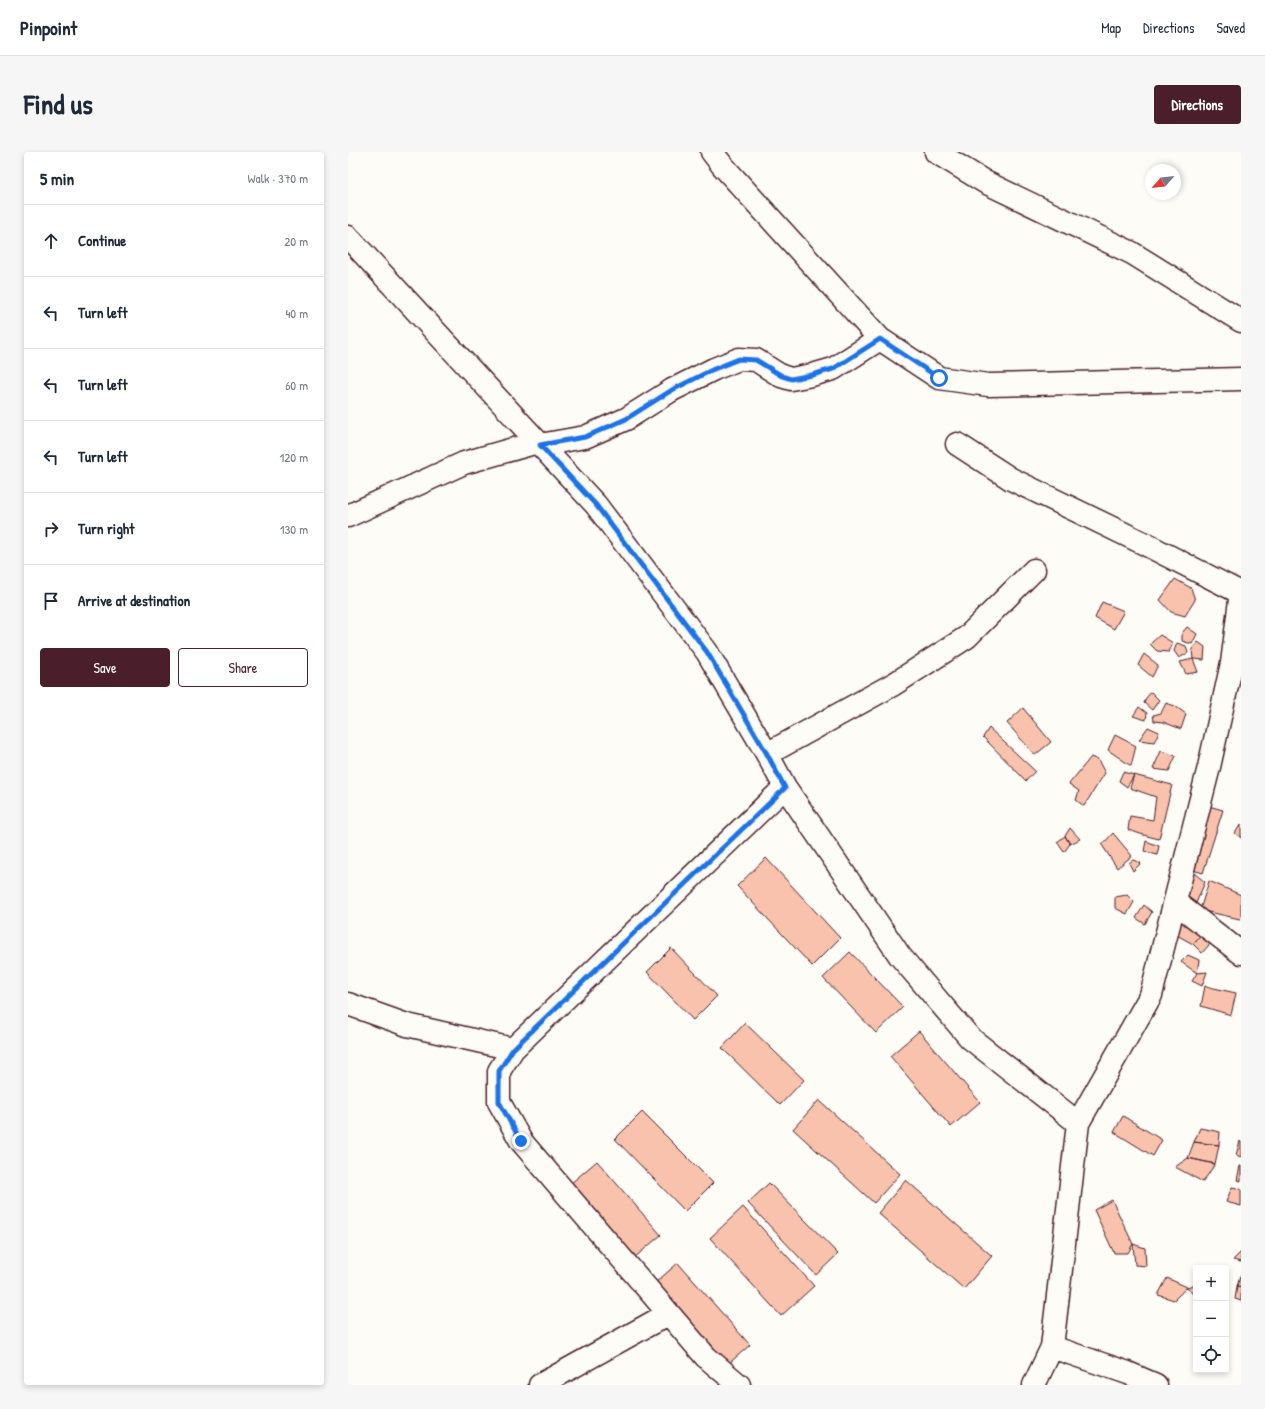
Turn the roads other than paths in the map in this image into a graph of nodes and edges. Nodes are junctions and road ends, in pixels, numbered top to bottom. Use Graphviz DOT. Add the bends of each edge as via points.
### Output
graph roads {
  1 [pos="936,152"];
  2 [pos="721,156"];
  3 [pos="348,237"];
  4 [pos="1241,321"];
  5 [pos="880,339"];
  6 [pos="1241,379"];
  7 [pos="539,444"];
  8 [pos="956,444"];
  9 [pos="348,516"];
  10 [pos="1034,570"];
  11 [pos="1241,593"];
  12 [pos="1237,664"];
  13 [pos="767,754"];
  14 [pos="785,788"];
  15 [pos="1175,902"];
  16 [pos="1241,953"];
  17 [pos="348,1004"];
  18 [pos="513,1049"];
  19 [pos="1078,1123"];
  20 [pos="668,1314"];
  21 [pos="1052,1347"];
  22 [pos="1128,1379"];
  23 [pos="540,1385"];
  24 [pos="739,1385"];
  25 [pos="1034,1385"];
  26 [pos="1156,1385"];
  1 -- 4 [label="street" via="985,182 1132,253"];
  2 -- 5 [label="street"];
  3 -- 7 [label="street"];
  5 -- 6 [label="street" via="939,378 988,385"];
  5 -- 7 [label="street" via="833,369 791,379 756,360 739,359 672,390 626,419 585,437"];
  7 -- 9 [label="street" via="464,463"];
  7 -- 13 [label="street" via="596,505 707,652"];
  8 -- 11 [label="street" via="1011,479"];
  10 -- 13 [label="street" via="967,636 894,684"];
  11 -- 12 [label="street"];
  12 -- 15 [label="street"];
  13 -- 14 [label="street"];
  14 -- 18 [label="street"];
  14 -- 19 [label="street" via="900,956 970,1038"];
  15 -- 16 [label="street"];
  15 -- 19 [label="street" via="1151,995"];
  17 -- 18 [label="street" via="407,1025"];
  18 -- 20 [label="street" via="499,1071 499,1102 521,1141"];
  19 -- 21 [label="street"];
  20 -- 23 [label="street"];
  20 -- 24 [label="street" via="706,1357"];
  21 -- 22 [label="street"];
  21 -- 25 [label="street"];
  22 -- 26 [label="street"];
}
